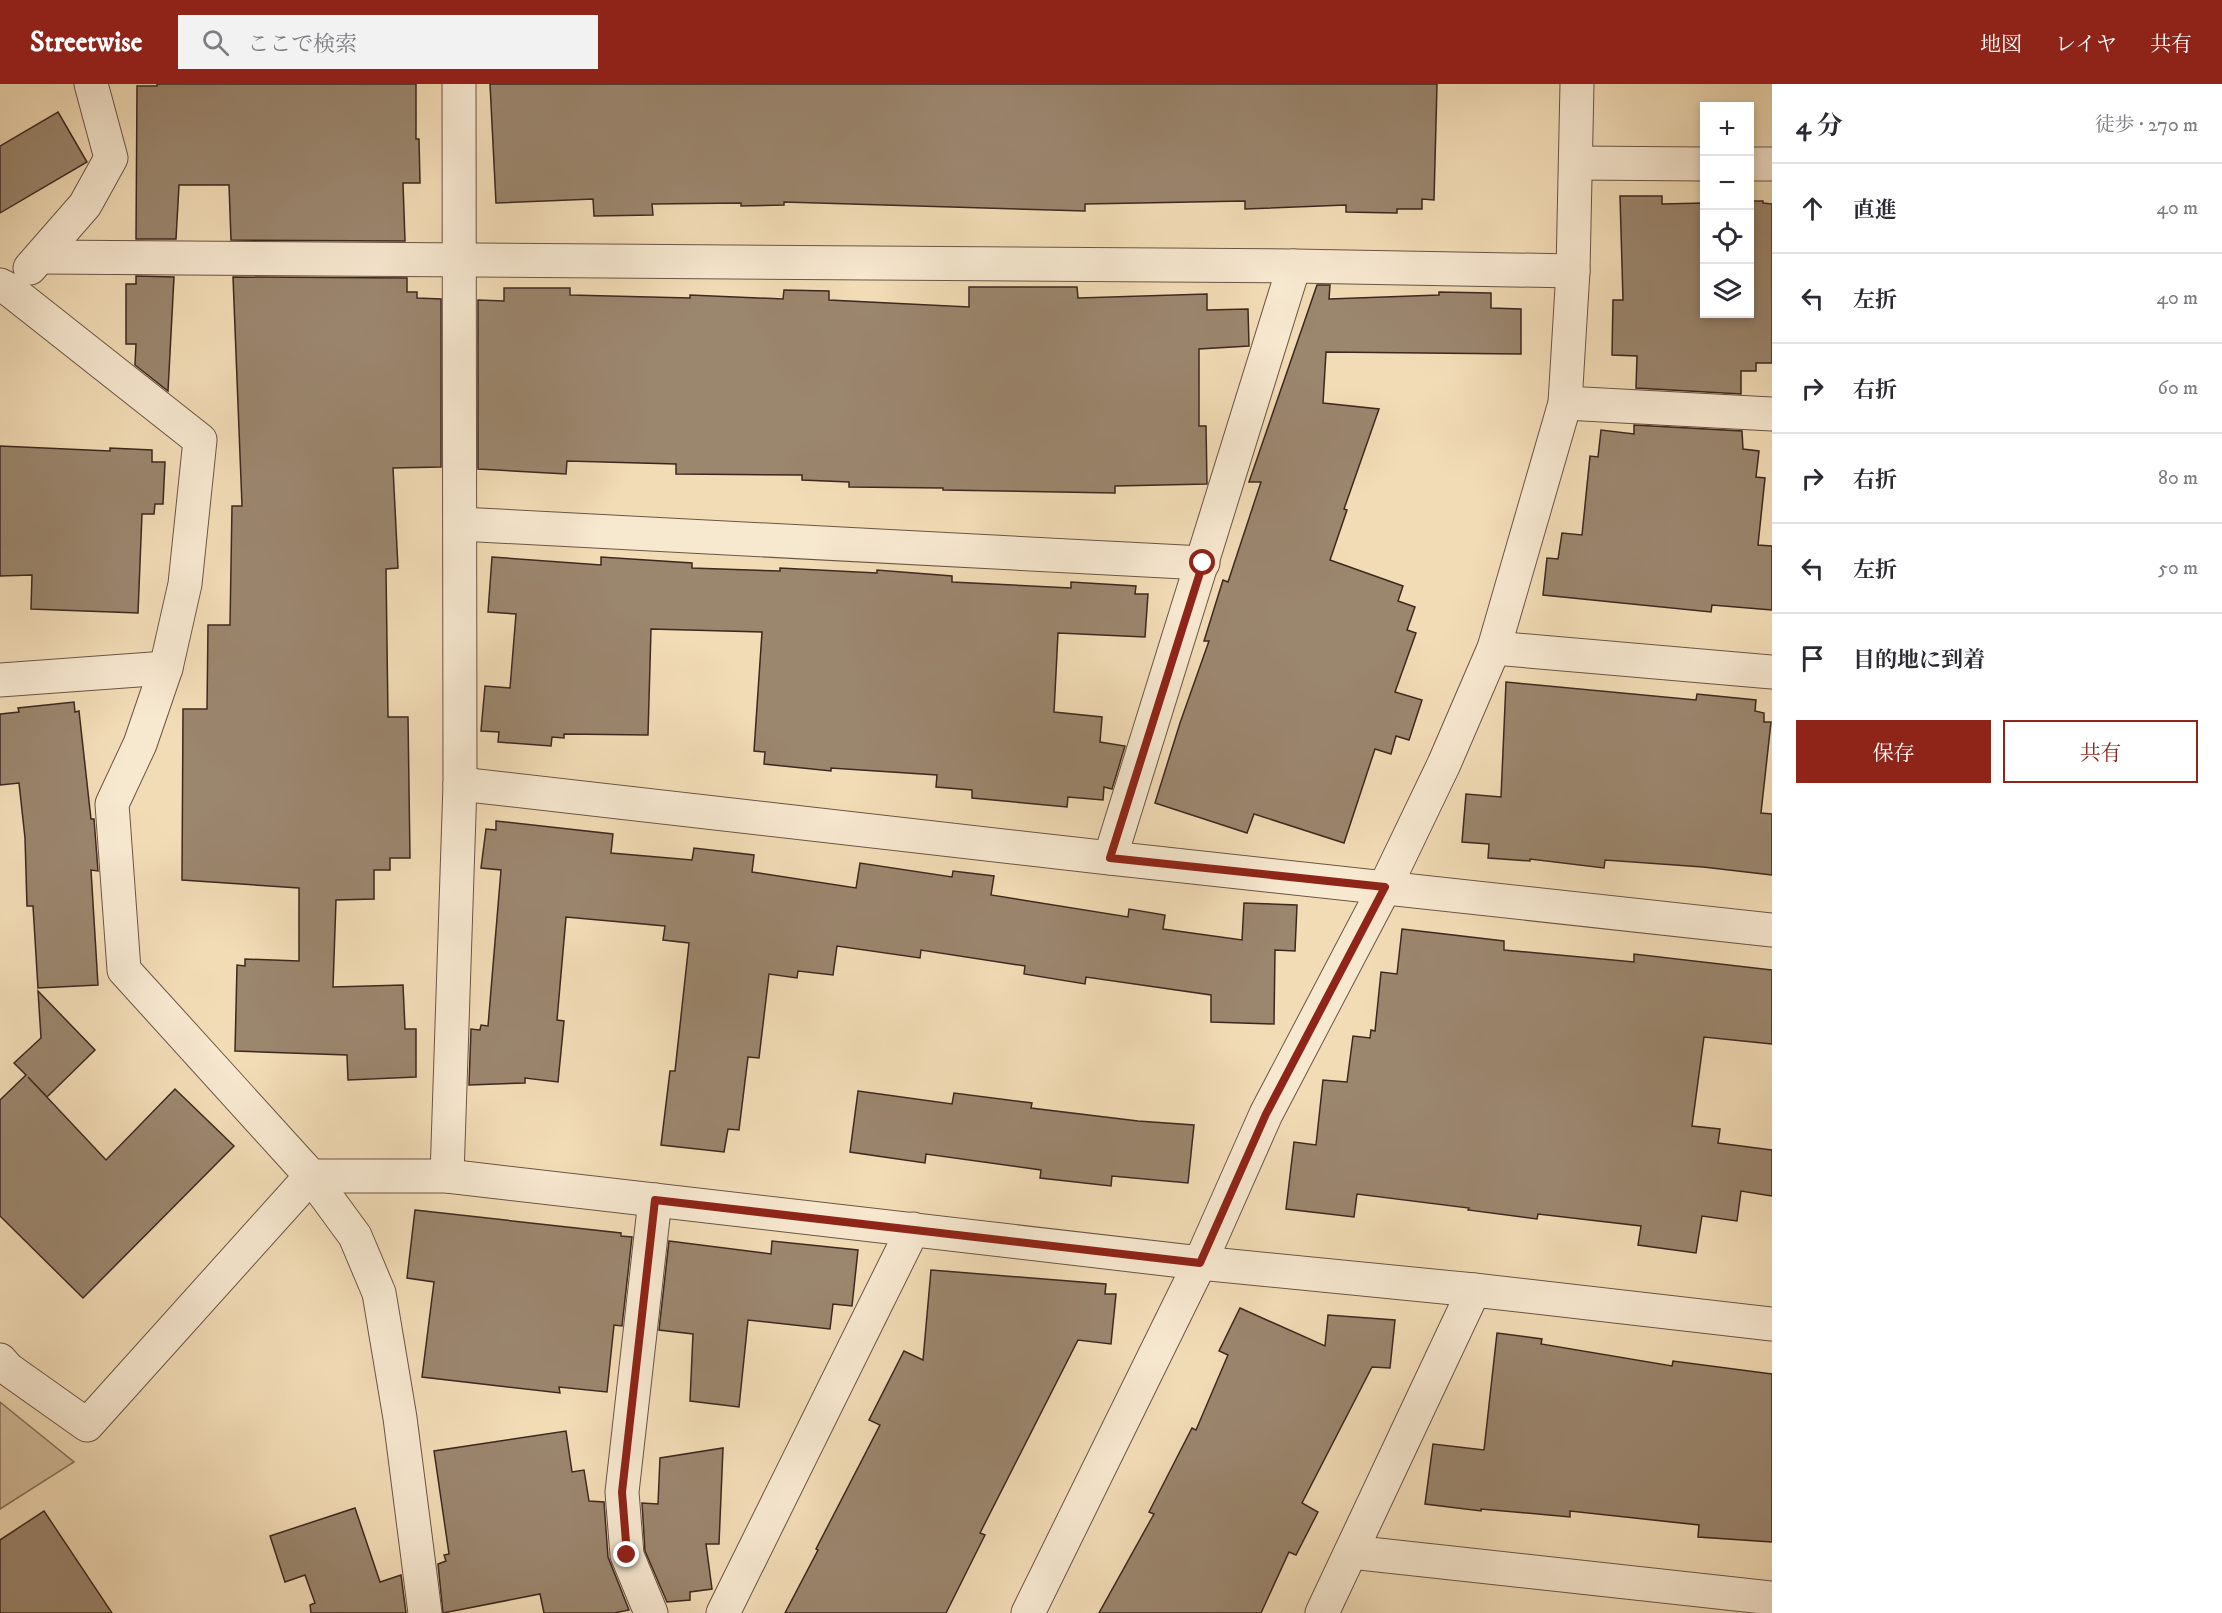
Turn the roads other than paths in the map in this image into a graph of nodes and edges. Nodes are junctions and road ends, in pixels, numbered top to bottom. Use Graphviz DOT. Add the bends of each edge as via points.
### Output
graph roads {
  1 [pos="92,84"];
  2 [pos="459,84"];
  3 [pos="1577,84"];
  4 [pos="1576,163"];
  5 [pos="1700,164"];
  6 [pos="1754,164"];
  7 [pos="1772,164"];
  8 [pos="42,257"];
  9 [pos="459,261"];
  10 [pos="1294,266"];
  11 [pos="1573,271"];
  12 [pos="5,287"];
  13 [pos="1565,403"];
  14 [pos="1772,414"];
  15 [pos="460,524"];
  16 [pos="1203,563"];
  17 [pos="1494,648"];
  18 [pos="166,668"];
  19 [pos="1772,672"];
  20 [pos="0,680"];
  21 [pos="460,784"];
  22 [pos="1110,858"];
  23 [pos="1385,887"];
  24 [pos="1772,930"];
  25 [pos="311,1176"];
  26 [pos="447,1176"];
  27 [pos="655,1200"];
  28 [pos="914,1228"];
  29 [pos="1200,1263"];
  30 [pos="1474,1290"];
  31 [pos="1772,1324"];
  32 [pos="0,1360"];
  33 [pos="1351,1552"];
  34 [pos="1772,1598"];
  35 [pos="425,1613"];
  36 [pos="651,1613"];
  37 [pos="723,1613"];
  38 [pos="1028,1613"];
  39 [pos="1322,1613"];
  1 -- 8 [label="street" via="111,158 85,206"];
  2 -- 9 [label="street"];
  3 -- 4 [label="street"];
  4 -- 5 [label="street"];
  4 -- 11 [label="street"];
  6 -- 7 [label="street"];
  8 -- 9 [label="street"];
  8 -- 12 [label="street"];
  9 -- 10 [label="street"];
  9 -- 15 [label="street"];
  10 -- 11 [label="street"];
  10 -- 16 [label="street"];
  11 -- 13 [label="street"];
  12 -- 18 [label="street" via="200,440 185,584"];
  13 -- 14 [label="street"];
  13 -- 17 [label="street"];
  15 -- 16 [label="street"];
  15 -- 21 [label="street"];
  16 -- 22 [label="street"];
  17 -- 19 [label="street"];
  17 -- 23 [label="street"];
  18 -- 20 [label="street"];
  18 -- 25 [label="street" via="140,744 112,804 124,970"];
  21 -- 22 [label="street"];
  21 -- 26 [label="street"];
  22 -- 23 [label="street"];
  23 -- 24 [label="street"];
  23 -- 29 [label="street" via="1266,1114"];
  25 -- 26 [label="street"];
  25 -- 32 [label="street" via="87,1425"];
  25 -- 35 [label="street" via="355,1236 379,1293 400,1418"];
  26 -- 27 [label="street"];
  27 -- 28 [label="street"];
  27 -- 36 [label="street" via="622,1492 627,1555"];
  28 -- 29 [label="street"];
  28 -- 37 [label="street"];
  29 -- 30 [label="street"];
  29 -- 38 [label="street"];
  30 -- 31 [label="street"];
  30 -- 33 [label="street"];
  33 -- 34 [label="street"];
  33 -- 39 [label="street"];
}
